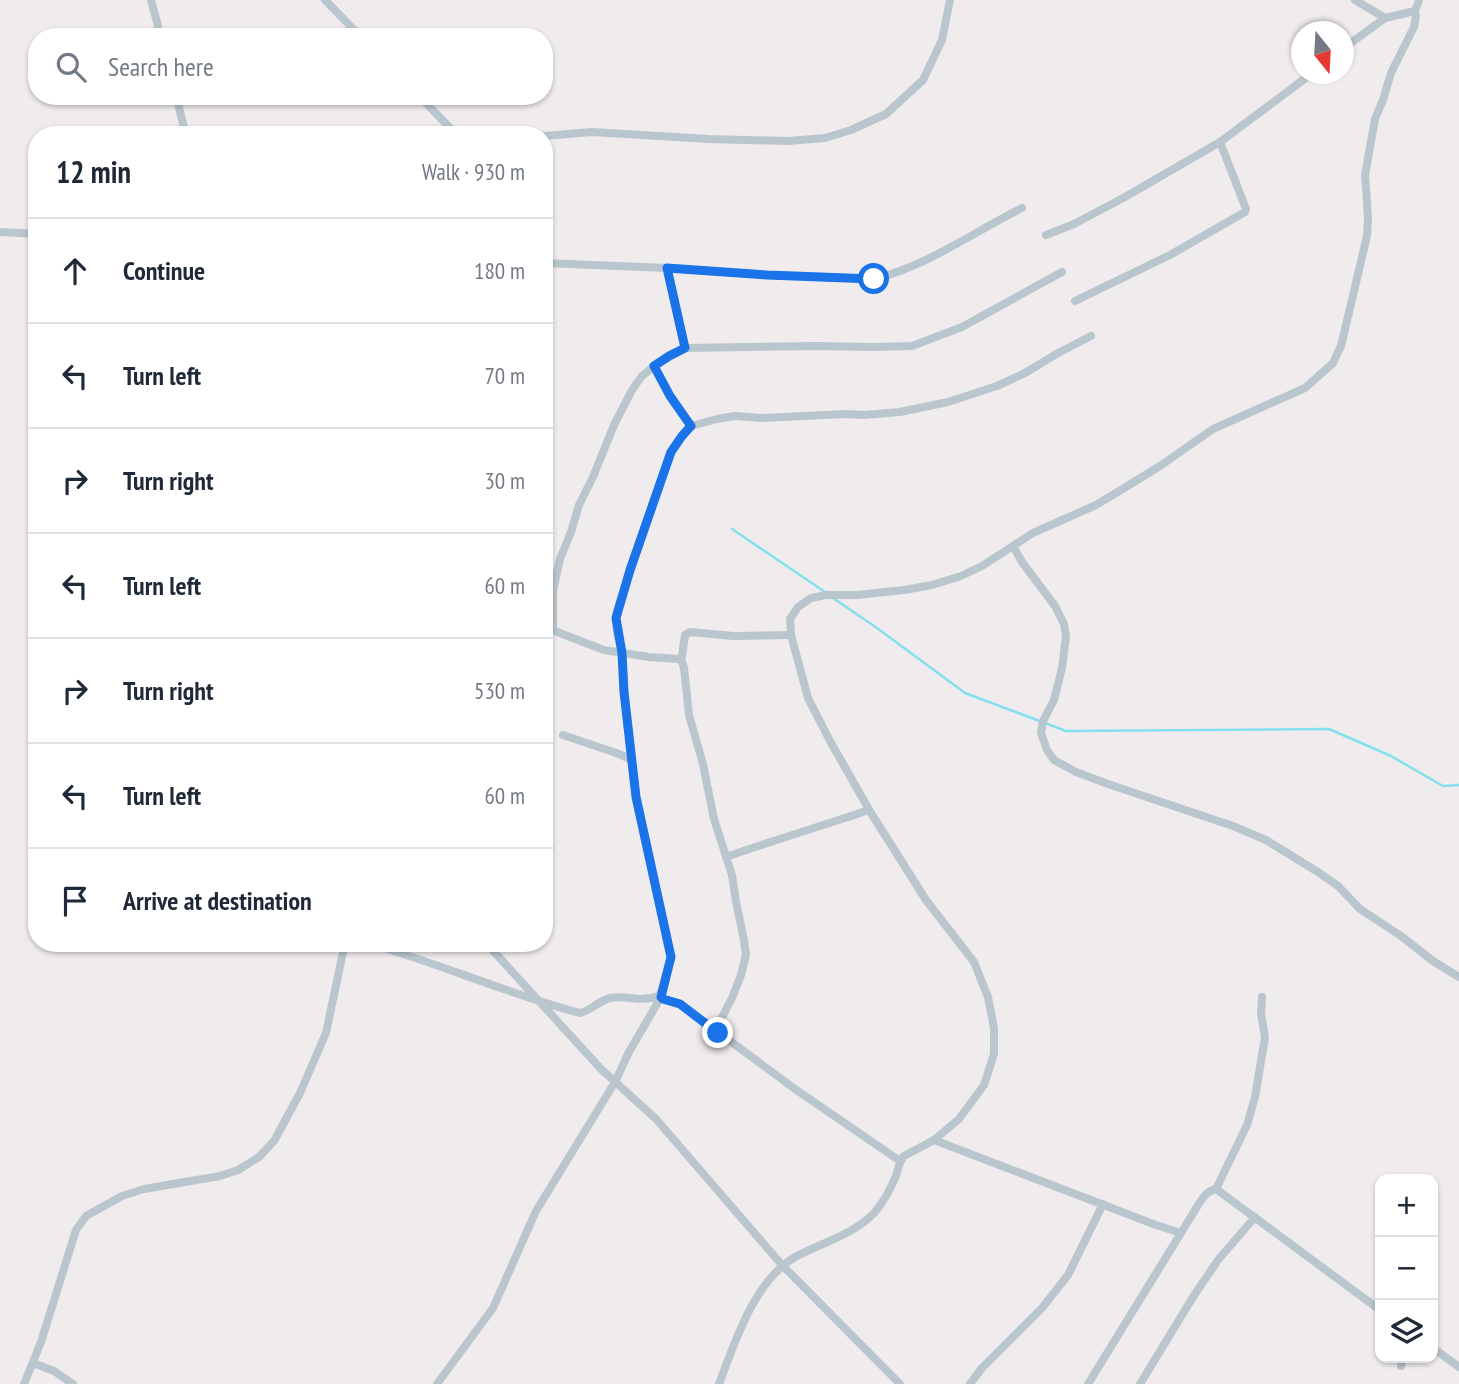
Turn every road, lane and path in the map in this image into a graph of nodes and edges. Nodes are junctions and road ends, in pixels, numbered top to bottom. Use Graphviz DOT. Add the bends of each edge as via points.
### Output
graph roads {
  1 [pos="151,0"];
  2 [pos="325,0"];
  3 [pos="950,0"];
  4 [pos="1355,0"];
  5 [pos="1419,0"];
  6 [pos="1415,10"];
  7 [pos="1385,18"];
  8 [pos="159,28"];
  9 [pos="352,28"];
  10 [pos="1354,40"];
  11 [pos="1298,84"];
  12 [pos="178,105"];
  13 [pos="428,105"];
  14 [pos="184,126"];
  15 [pos="448,126"];
  16 [pos="553,135"];
  17 [pos="1220,142"];
  18 [pos="1022,208"];
  19 [pos="0,232"];
  20 [pos="28,234"];
  21 [pos="1046,235"];
  22 [pos="553,263"];
  23 [pos="667,268"];
  24 [pos="1062,272"];
  25 [pos="1076,301"];
  26 [pos="1091,336"];
  27 [pos="685,348"];
  28 [pos="654,366"];
  29 [pos="691,426"];
  30 [pos="1013,546"];
  31 [pos="553,591"];
  32 [pos="553,631"];
  33 [pos="791,635"];
  34 [pos="622,653"];
  35 [pos="681,658"];
  36 [pos="563,735"];
  37 [pos="632,760"];
  38 [pos="869,810"];
  39 [pos="726,857"];
  40 [pos="343,952"];
  41 [pos="397,952"];
  42 [pos="494,952"];
  43 [pos="1459,977"];
  44 [pos="661,996"];
  45 [pos="1262,997"];
  46 [pos="538,999"];
  47 [pos="715,1031"];
  48 [pos="615,1082"];
  49 [pos="934,1140"];
  50 [pos="900,1161"];
  51 [pos="1216,1189"];
  52 [pos="1103,1204"];
  53 [pos="1255,1217"];
  54 [pos="1181,1233"];
  55 [pos="782,1265"];
  56 [pos="1375,1306"];
  57 [pos="1438,1352"];
  58 [pos="33,1363"];
  59 [pos="1459,1367"];
  60 [pos="24,1384"];
  61 [pos="72,1384"];
  62 [pos="437,1384"];
  63 [pos="719,1384"];
  64 [pos="900,1384"];
  65 [pos="970,1384"];
  66 [pos="1088,1384"];
  67 [pos="1140,1384"];
  1 -- 8 [label="street"];
  2 -- 9 [label="street"];
  3 -- 16 [label="street" via="942,40 923,80 886,114 851,130 788,141 592,132"];
  4 -- 7 [label="street"];
  5 -- 6 [label="street"];
  6 -- 7 [label="street"];
  6 -- 30 [label="street" via="1414,27 1375,119 1366,175 1367,236 1333,363 1305,388 1213,429 1096,505"];
  7 -- 10 [label="street"];
  11 -- 17 [label="street"];
  12 -- 14 [label="street"];
  13 -- 15 [label="street"];
  17 -- 21 [label="street" via="1125,197"];
  17 -- 25 [label="street" via="1245,212"];
  18 -- 23 [label="street" via="933,256 874,279"];
  19 -- 20 [label="street"];
  22 -- 23 [label="street"];
  23 -- 27 [label="street"];
  24 -- 27 [label="street" via="962,327 912,346"];
  26 -- 29 [label="street" via="998,386 948,402 864,415 735,416"];
  27 -- 28 [label="street"];
  28 -- 29 [label="street"];
  28 -- 31 [label="street" via="632,390 614,425 579,505"];
  29 -- 34 [label="street" via="671,452 620,602 616,618"];
  30 -- 33 [label="street" via="982,566 932,585 811,598 790,619"];
  30 -- 43 [label="street" via="1064,624 1062,668 1041,733 1054,760 1266,840 1338,886 1360,909"];
  32 -- 34 [label="street"];
  33 -- 35 [label="street" via="690,632 685,635"];
  33 -- 38 [label="street" via="808,698"];
  34 -- 35 [label="street"];
  34 -- 37 [label="street"];
  35 -- 39 [label="street" via="689,715"];
  36 -- 37 [label="street"];
  37 -- 44 [label="street" via="671,957"];
  38 -- 39 [label="street"];
  38 -- 49 [label="street" via="926,900 974,962 988,997 994,1054 984,1085 959,1119"];
  39 -- 47 [label="street" via="746,955"];
  40 -- 58 [label="street" via="326,1033 274,1141 238,1170 144,1189 86,1216 76,1230"];
  41 -- 46 [label="street"];
  42 -- 46 [label="street"];
  44 -- 46 [label="street" via="649,1000 612,998 580,1013"];
  44 -- 47 [label="street" via="680,1004"];
  44 -- 48 [label="street"];
  45 -- 51 [label="street" via="1265,1037 1255,1097 1247,1125"];
  46 -- 48 [label="street"];
  47 -- 50 [label="street"];
  48 -- 55 [label="street" via="656,1119"];
  48 -- 62 [label="street" via="536,1211 493,1308"];
  49 -- 50 [label="street"];
  49 -- 52 [label="street"];
  50 -- 55 [label="street" via="887,1196 872,1214 848,1233"];
  51 -- 53 [label="street"];
  51 -- 54 [label="street" via="1207,1192"];
  52 -- 54 [label="street"];
  52 -- 65 [label="street" via="1069,1275"];
  53 -- 56 [label="street"];
  53 -- 67 [label="street" via="1218,1259"];
  54 -- 66 [label="street"];
  55 -- 63 [label="street" via="754,1302"];
  55 -- 64 [label="street"];
  57 -- 59 [label="street"];
  58 -- 60 [label="street"];
  58 -- 61 [label="street"];
}
